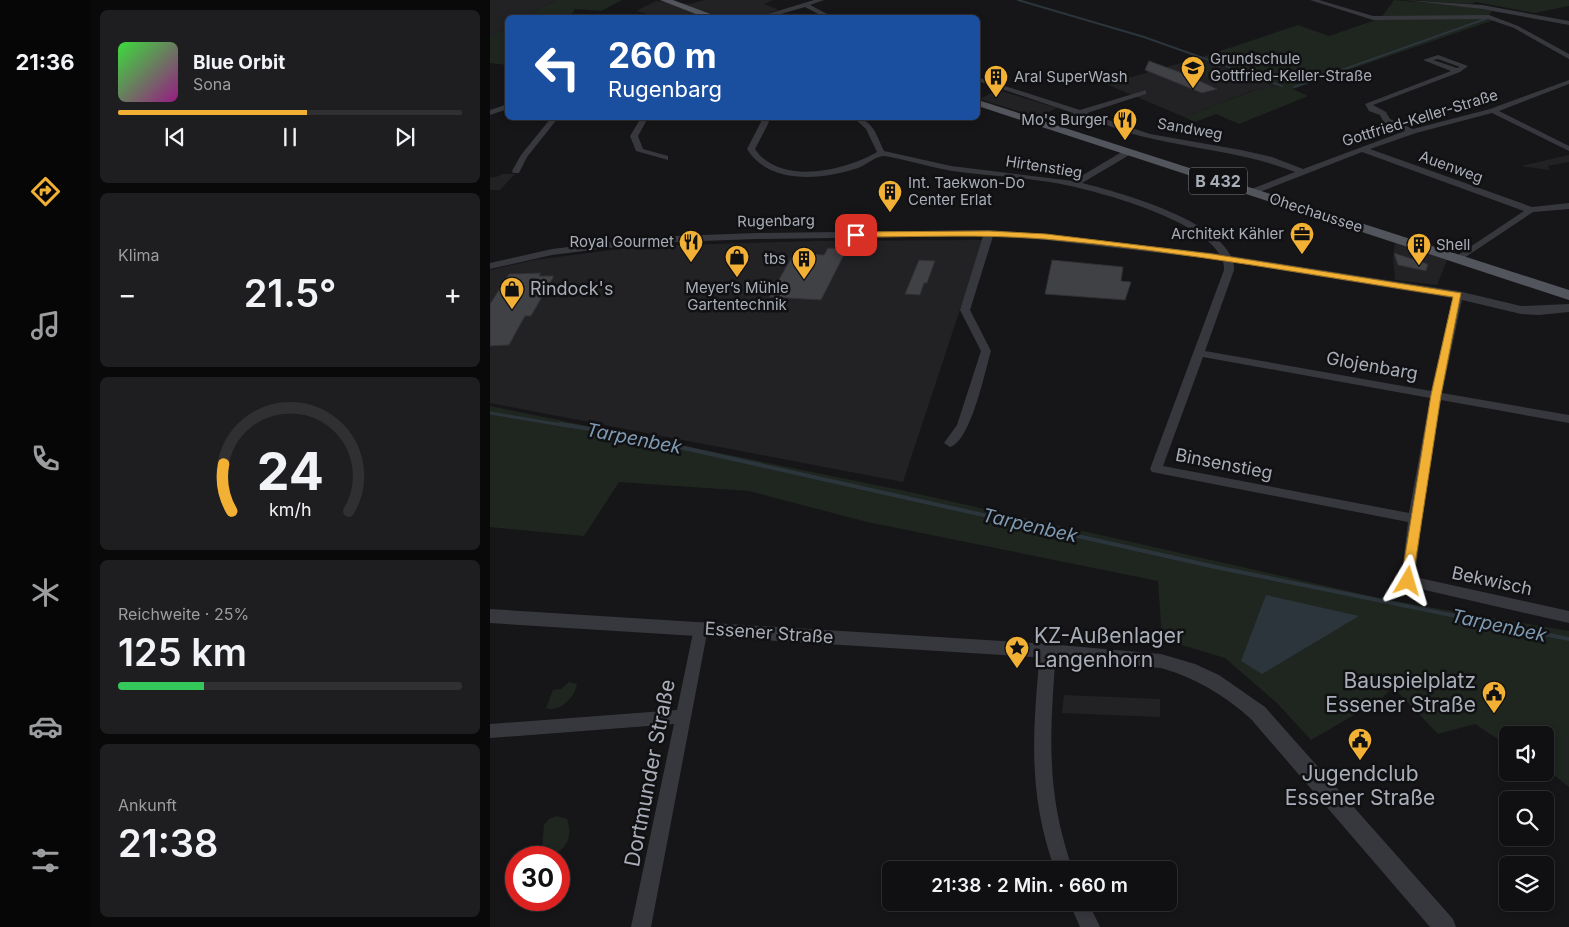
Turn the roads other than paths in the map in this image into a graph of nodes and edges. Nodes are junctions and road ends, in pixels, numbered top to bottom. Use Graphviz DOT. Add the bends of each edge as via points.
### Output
graph roads {
  1 [pos="664,0"];
  2 [pos="821,0"];
  3 [pos="1313,0"];
  4 [pos="1408,0"];
  5 [pos="804,4"];
  6 [pos="708,15"];
  7 [pos="768,15"];
  8 [pos="826,15"];
  9 [pos="1569,23"];
  10 [pos="1569,57"];
  11 [pos="1458,71"];
  12 [pos="980,80"];
  13 [pos="1569,82"];
  14 [pos="1143,92"];
  15 [pos="980,104"];
  16 [pos="505,107"];
  17 [pos="1493,112"];
  18 [pos="490,113"];
  19 [pos="1076,114"];
  20 [pos="553,120"];
  21 [pos="643,120"];
  22 [pos="764,120"];
  23 [pos="861,120"];
  24 [pos="1413,132"];
  25 [pos="1362,149"];
  26 [pos="1569,149"];
  27 [pos="1128,152"];
  28 [pos="881,153"];
  29 [pos="665,158"];
  30 [pos="516,171"];
  31 [pos="1300,171"];
  32 [pos="1074,184"];
  33 [pos="1252,192"];
  34 [pos="1569,206"];
  35 [pos="1531,210"];
  36 [pos="989,233"];
  37 [pos="1229,259"];
  38 [pos="1458,260"];
  39 [pos="490,266"];
  40 [pos="1458,295"];
  41 [pos="1569,295"];
  42 [pos="1569,308"];
  43 [pos="1198,353"];
  44 [pos="1436,395"];
  45 [pos="1569,419"];
  46 [pos="950,443"];
  47 [pos="1415,519"];
  48 [pos="490,616"];
  49 [pos="1569,617"];
  50 [pos="701,628"];
  51 [pos="1048,651"];
  52 [pos="684,716"];
  53 [pos="490,731"];
  54 [pos="1060,861"];
  55 [pos="1082,911"];
  56 [pos="642,927"];
  57 [pos="1090,927"];
  58 [pos="1445,927"];
  1 -- 6 [label="main road"];
  2 -- 5 [label="street"];
  3 -- 10 [label="street" via="1373,18 1489,17 1516,27"];
  4 -- 9 [label="street" via="1482,7"];
  5 -- 7 [label="street"];
  5 -- 8 [label="street"];
  11 -- 24 [label="street" via="1369,104 1387,121"];
  12 -- 19 [label="street, Sandweg"];
  13 -- 17 [label="street, Gottfried-Keller-Straße"];
  14 -- 19 [label="street"];
  15 -- 27 [label="main road, Ohechaussee / B 432"];
  16 -- 18 [label="street"];
  17 -- 24 [label="street, Gottfried-Keller-Straße"];
  17 -- 26 [label="street"];
  19 -- 31 [label="street, Sandweg" via="1148,136 1241,152"];
  20 -- 30 [label="street" via="524,153"];
  21 -- 29 [label="street" via="634,136 640,151"];
  22 -- 28 [label="street" via="751,149 754,158 763,166 780,171 826,173 863,163"];
  23 -- 28 [label="street" via="873,131"];
  24 -- 25 [label="street, Gottfried-Keller-Straße"];
  25 -- 31 [label="street, Gottfried-Keller-Straße"];
  25 -- 35 [label="street, Auenweg"];
  27 -- 32 [label="street"];
  27 -- 33 [label="main road, Ohechaussee / B 432"];
  28 -- 32 [label="street, Hirtenstieg" via="950,168"];
  31 -- 33 [label="street, Gottfried-Keller-Straße"];
  32 -- 37 [label="street, Hirtenstieg" via="1183,220 1205,232"];
  33 -- 38 [label="main road, Ohechaussee / B 432"];
  34 -- 35 [label="street"];
  35 -- 38 [label="street"];
  36 -- 37 [label="street, Rugenbarg"];
  36 -- 39 [label="street, Rugenbarg" via="655,240 552,252"];
  36 -- 46 [label="street" via="965,310 986,351 963,426"];
  37 -- 40 [label="street, Rugenbarg"];
  37 -- 43 [label="street, Binsenstieg" via="1229,270"];
  38 -- 41 [label="main road, Ohechaussee / B 432"];
  40 -- 42 [label="street, Rugenbarg" via="1521,310"];
  40 -- 44 [label="street"];
  43 -- 44 [label="street, Glojenbarg"];
  43 -- 47 [label="street, Binsenstieg" via="1156,469"];
  44 -- 45 [label="street, Glojenbarg"];
  44 -- 47 [label="street"];
  47 -- 49 [label="street, Bekwisch" via="1408,581"];
  48 -- 50 [label="street, Essener Straße"];
  50 -- 51 [label="street, Essener Straße"];
  50 -- 52 [label="street, Dortmunder Straße"];
  51 -- 54 [label="street" via="1041,747 1043,797"];
  51 -- 58 [label="street, Essener Straße" via="1161,661 1199,673 1231,690 1258,713"];
  52 -- 53 [label="street"];
  52 -- 56 [label="street, Dortmunder Straße"];
  55 -- 57 [label="street"];
}
